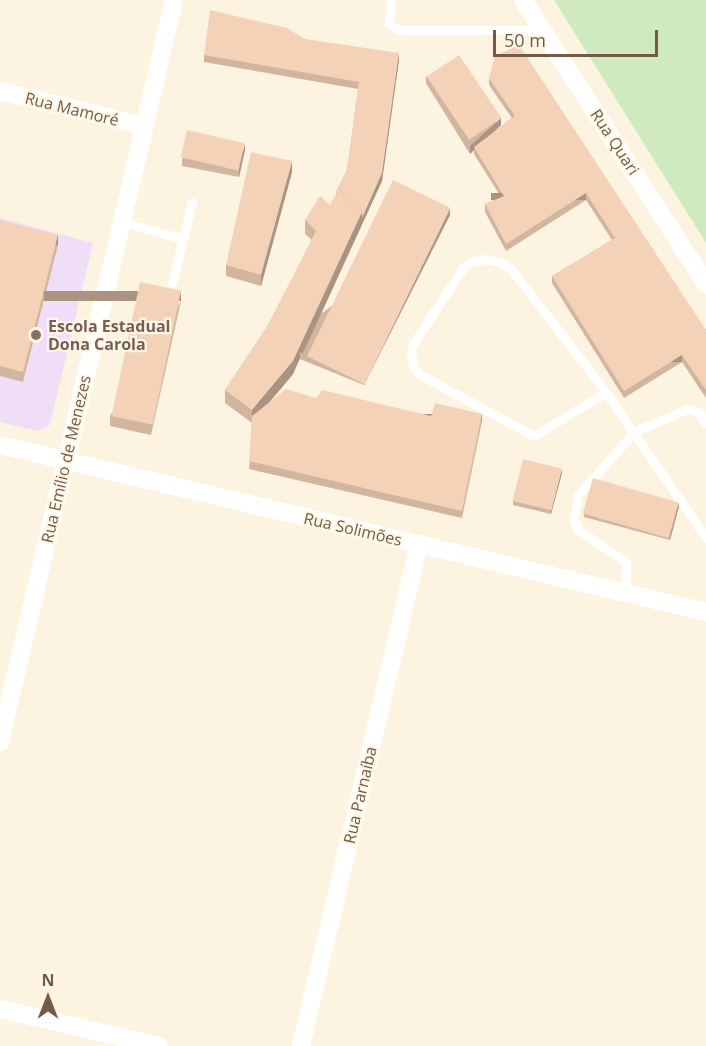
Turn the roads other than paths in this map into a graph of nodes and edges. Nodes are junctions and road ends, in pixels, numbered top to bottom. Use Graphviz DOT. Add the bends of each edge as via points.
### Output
graph roads {
  1 [pos="174,0"];
  2 [pos="390,0"];
  3 [pos="523,0"];
  4 [pos="543,30"];
  5 [pos="0,91"];
  6 [pos="144,126"];
  7 [pos="192,202"];
  8 [pos="122,222"];
  9 [pos="183,239"];
  10 [pos="172,283"];
  11 [pos="706,284"];
  12 [pos="606,392"];
  13 [pos="706,423"];
  14 [pos="634,432"];
  15 [pos="0,445"];
  16 [pos="66,460"];
  17 [pos="706,538"];
  18 [pos="419,544"];
  19 [pos="625,593"];
  20 [pos="705,608"];
  21 [pos="0,742"];
  22 [pos="0,1009"];
  23 [pos="159,1046"];
  24 [pos="301,1046"];
  1 -- 6 [label="street, Rua Emílio de Menezes"];
  2 -- 4 [label="lane" via="389,24 399,30"];
  3 -- 4 [label="street, Rua Quari"];
  4 -- 11 [label="street, Rua Quari"];
  5 -- 6 [label="street, Rua Mamoré"];
  6 -- 8 [label="street, Rua Emílio de Menezes"];
  7 -- 9 [label="lane"];
  8 -- 9 [label="lane"];
  8 -- 16 [label="street, Rua Emílio de Menezes"];
  9 -- 10 [label="lane"];
  12 -- 12 [label="lane" via="511,269 495,260 478,260 463,267 413,344 414,369 419,374 534,436"];
  12 -- 14 [label="lane"];
  13 -- 14 [label="lane" via="699,412 687,409"];
  14 -- 17 [label="lane"];
  14 -- 19 [label="lane" via="578,495 574,519 577,529 626,562"];
  15 -- 16 [label="street, Rua Solimões"];
  16 -- 18 [label="street, Rua Solimões"];
  16 -- 21 [label="street, Rua Emílio de Menezes"];
  18 -- 19 [label="street, Rua Solimões"];
  18 -- 24 [label="street, Rua Parnaíba"];
  19 -- 20 [label="street, Rua Solimões"];
  22 -- 23 [label="street"];
}
